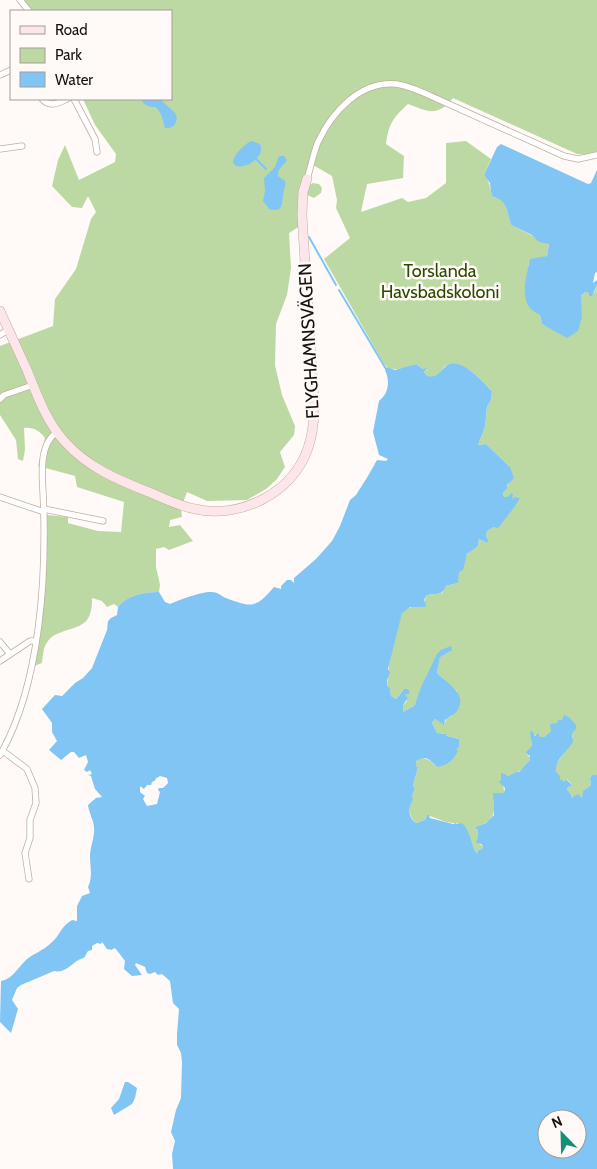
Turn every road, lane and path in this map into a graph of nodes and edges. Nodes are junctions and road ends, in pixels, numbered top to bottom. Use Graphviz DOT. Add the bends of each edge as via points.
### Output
graph roads {
  1 [pos="43,100"];
  2 [pos="64,100"];
  3 [pos="75,100"];
  4 [pos="22,146"];
  5 [pos="0,149"];
  6 [pos="97,152"];
  7 [pos="597,155"];
  8 [pos="306,179"];
  9 [pos="0,312"];
  10 [pos="4,332"];
  11 [pos="33,385"];
  12 [pos="0,399"];
  13 [pos="57,432"];
  14 [pos="0,497"];
  15 [pos="44,510"];
  16 [pos="104,521"];
  17 [pos="36,641"];
  18 [pos="0,642"];
  19 [pos="10,654"];
  20 [pos="0,661"];
  21 [pos="1,753"];
  22 [pos="29,880"];
  1 -- 2 [label="street" via="51,104"];
  3 -- 6 [label="street" via="95,139"];
  4 -- 5 [label="street"];
  7 -- 8 [label="street" via="578,160 564,156 422,92 389,84 368,89 342,106 321,136"];
  8 -- 13 [label="street, FLYGHAMNSVÄGEN" via="302,215 315,418 308,450 288,480 249,506 227,511 196,510 98,470"];
  9 -- 10 [label="street, FLYGHAMNSVÄGEN"];
  10 -- 11 [label="street, FLYGHAMNSVÄGEN"];
  11 -- 12 [label="street"];
  11 -- 13 [label="street, FLYGHAMNSVÄGEN"];
  13 -- 15 [label="street" via="52,436 43,459"];
  14 -- 15 [label="street"];
  15 -- 16 [label="street"];
  15 -- 17 [label="street" via="43,568"];
  17 -- 19 [label="street" via="30,641"];
  17 -- 21 [label="street" via="22,704"];
  18 -- 19 [label="street"];
  19 -- 20 [label="street"];
  21 -- 22 [label="street" via="27,768 35,788 36,804 25,853"];
}
